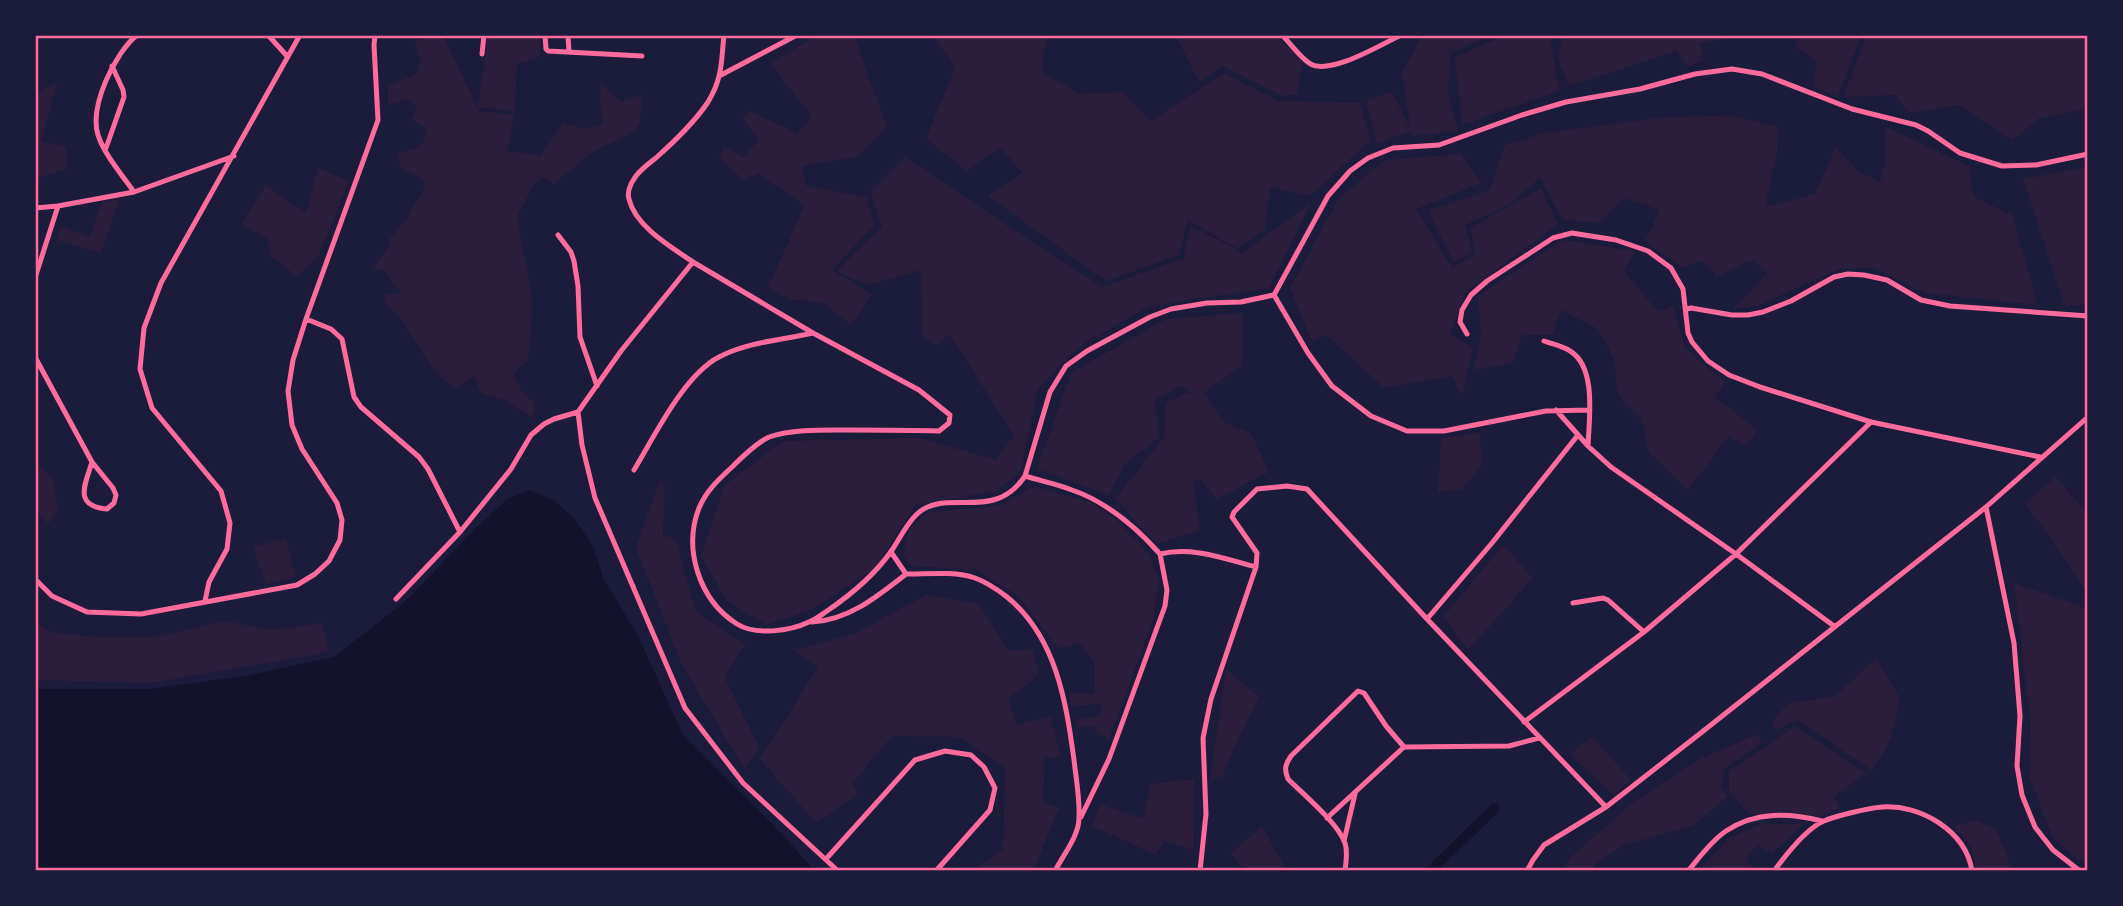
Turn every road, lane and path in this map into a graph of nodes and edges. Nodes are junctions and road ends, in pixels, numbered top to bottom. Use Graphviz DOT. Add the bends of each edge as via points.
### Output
graph roads {
  1 [pos="137,35"];
  2 [pos="268,35"];
  3 [pos="300,35"];
  4 [pos="375,35"];
  5 [pos="484,35"];
  6 [pos="545,35"];
  7 [pos="568,35"];
  8 [pos="724,35"];
  9 [pos="797,35"];
  10 [pos="1282,35"];
  11 [pos="1401,35"];
  12 [pos="569,52"];
  13 [pos="482,54"];
  14 [pos="287,56"];
  15 [pos="642,56"];
  16 [pos="112,66"];
  17 [pos="721,75"];
  18 [pos="106,149"];
  19 [pos="2088,154"];
  20 [pos="234,156"];
  21 [pos="134,192"];
  22 [pos="58,206"];
  23 [pos="35,208"];
  24 [pos="558,235"];
  25 [pos="692,262"];
  26 [pos="35,278"];
  27 [pos="1274,295"];
  28 [pos="1687,309"];
  29 [pos="2088,316"];
  30 [pos="306,319"];
  31 [pos="813,333"];
  32 [pos="1467,334"];
  33 [pos="1544,341"];
  34 [pos="35,357"];
  35 [pos="597,386"];
  36 [pos="1556,410"];
  37 [pos="1589,410"];
  38 [pos="578,412"];
  39 [pos="2088,417"];
  40 [pos="1871,422"];
  41 [pos="1578,435"];
  42 [pos="1588,446"];
  43 [pos="2040,457"];
  44 [pos="92,462"];
  45 [pos="634,470"];
  46 [pos="1025,476"];
  47 [pos="1986,507"];
  48 [pos="460,532"];
  49 [pos="891,552"];
  50 [pos="1160,554"];
  51 [pos="1736,554"];
  52 [pos="1256,567"];
  53 [pos="906,574"];
  54 [pos="35,579"];
  55 [pos="396,599"];
  56 [pos="205,601"];
  57 [pos="1573,603"];
  58 [pos="1427,620"];
  59 [pos="809,623"];
  60 [pos="1834,625"];
  61 [pos="1644,632"];
  62 [pos="1524,722"];
  63 [pos="1539,738"];
  64 [pos="1404,747"];
  65 [pos="1355,794"];
  66 [pos="1606,807"];
  67 [pos="1327,818"];
  68 [pos="1080,820"];
  69 [pos="1822,821"];
  70 [pos="1344,841"];
  71 [pos="826,859"];
  72 [pos="838,871"];
  73 [pos="936,871"];
  74 [pos="1055,871"];
  75 [pos="1200,871"];
  76 [pos="1345,871"];
  77 [pos="1527,871"];
  78 [pos="1688,871"];
  79 [pos="1774,871"];
  80 [pos="1972,871"];
  81 [pos="2080,871"];
  1 -- 16 [label="street"];
  2 -- 14 [label="street"];
  3 -- 14 [label="street"];
  4 -- 30 [label="street" via="378,120"];
  5 -- 13 [label="street"];
  6 -- 12 [label="street" via="547,50"];
  7 -- 12 [label="street"];
  8 -- 17 [label="street"];
  9 -- 17 [label="street"];
  10 -- 11 [label="street" via="1309,63 1323,68"];
  12 -- 15 [label="street"];
  14 -- 20 [label="street"];
  16 -- 18 [label="street" via="97,118 98,135"];
  16 -- 18 [label="street" via="124,97"];
  17 -- 25 [label="street" via="696,118 629,188 636,213 654,235"];
  18 -- 21 [label="street"];
  19 -- 27 [label="street" via="2036,165 2002,166 1960,153 1916,125 1852,109 1762,74 1732,69 1695,74 1566,102 1446,143 1392,148 1368,158 1328,196"];
  20 -- 21 [label="street"];
  20 -- 56 [label="street" via="161,283 145,328 140,369 152,408 221,491 230,523 227,549 209,582"];
  21 -- 22 [label="street"];
  22 -- 23 [label="street"];
  22 -- 26 [label="street"];
  24 -- 35 [label="street" via="574,261 580,337"];
  25 -- 31 [label="street"];
  25 -- 35 [label="street"];
  27 -- 36 [label="street" via="1332,386 1383,421 1407,430 1444,431"];
  27 -- 46 [label="street" via="1171,309 1066,366 1050,392"];
  28 -- 29 [label="street" via="1755,313 1791,301 1834,277 1864,275 1887,280 1921,300 1950,306"];
  28 -- 32 [label="street" via="1683,289 1671,268 1648,251 1572,233 1553,238 1471,295 1460,322"];
  28 -- 40 [label="street" via="1692,342 1717,368 1760,387"];
  30 -- 48 [label="street" via="342,338 354,397 419,457"];
  30 -- 56 [label="street" via="288,391 292,425 337,503 342,520 340,540 329,561 297,586"];
  31 -- 45 [label="street" via="751,345 700,370"];
  31 -- 59 [label="street" via="919,390 950,415 949,424 939,432 807,430 768,438 713,484 693,529 692,551 704,589 738,625 766,633"];
  33 -- 37 [label="street" via="1571,351 1580,360 1588,378"];
  34 -- 44 [label="street"];
  35 -- 38 [label="street"];
  36 -- 37 [label="street"];
  36 -- 41 [label="street"];
  37 -- 42 [label="street"];
  38 -- 48 [label="street" via="544,424 531,435 511,469"];
  38 -- 71 [label="street" via="595,498 685,708 744,783"];
  39 -- 43 [label="street"];
  40 -- 43 [label="street"];
  40 -- 51 [label="street"];
  41 -- 42 [label="street"];
  41 -- 58 [label="street"];
  42 -- 51 [label="street"];
  43 -- 47 [label="street"];
  44 -- 44 [label="street" via="83,491 86,502 107,509 116,495"];
  46 -- 49 [label="street" via="997,500 926,507"];
  46 -- 50 [label="street" via="1107,507"];
  47 -- 60 [label="street"];
  47 -- 81 [label="street" via="2014,643 2020,716 2017,766 2022,794 2035,827 2053,850"];
  48 -- 55 [label="street"];
  49 -- 53 [label="street"];
  49 -- 59 [label="street" via="856,592"];
  50 -- 52 [label="street" via="1200,553"];
  50 -- 68 [label="street" via="1167,590 1165,606 1109,759"];
  51 -- 60 [label="street"];
  51 -- 61 [label="street"];
  52 -- 58 [label="street" via="1257,553 1232,517 1234,512 1256,489 1307,489"];
  52 -- 75 [label="street" via="1211,699 1203,738 1206,814"];
  53 -- 59 [label="street" via="858,608 833,620"];
  53 -- 68 [label="street" via="976,578 1018,607 1042,639 1052,657 1068,714"];
  54 -- 56 [label="street" via="52,596 87,612 141,614"];
  57 -- 61 [label="street" via="1608,600"];
  58 -- 62 [label="street"];
  60 -- 66 [label="street"];
  61 -- 62 [label="street"];
  62 -- 63 [label="street"];
  63 -- 64 [label="street" via="1498,747"];
  63 -- 66 [label="street"];
  64 -- 65 [label="street"];
  64 -- 67 [label="street" via="1364,693 1358,691 1340,706 1285,765 1288,779"];
  65 -- 67 [label="street"];
  65 -- 70 [label="street"];
  66 -- 77 [label="street" via="1544,845"];
  67 -- 70 [label="street"];
  68 -- 74 [label="street"];
  69 -- 78 [label="street" via="1774,814 1747,820 1725,831"];
  69 -- 79 [label="street"];
  69 -- 80 [label="street" via="1882,807 1911,810 1947,828 1960,843"];
  70 -- 76 [label="street"];
  71 -- 72 [label="street"];
  71 -- 73 [label="street" via="915,760 945,751 971,755 995,788 990,810"];
}
